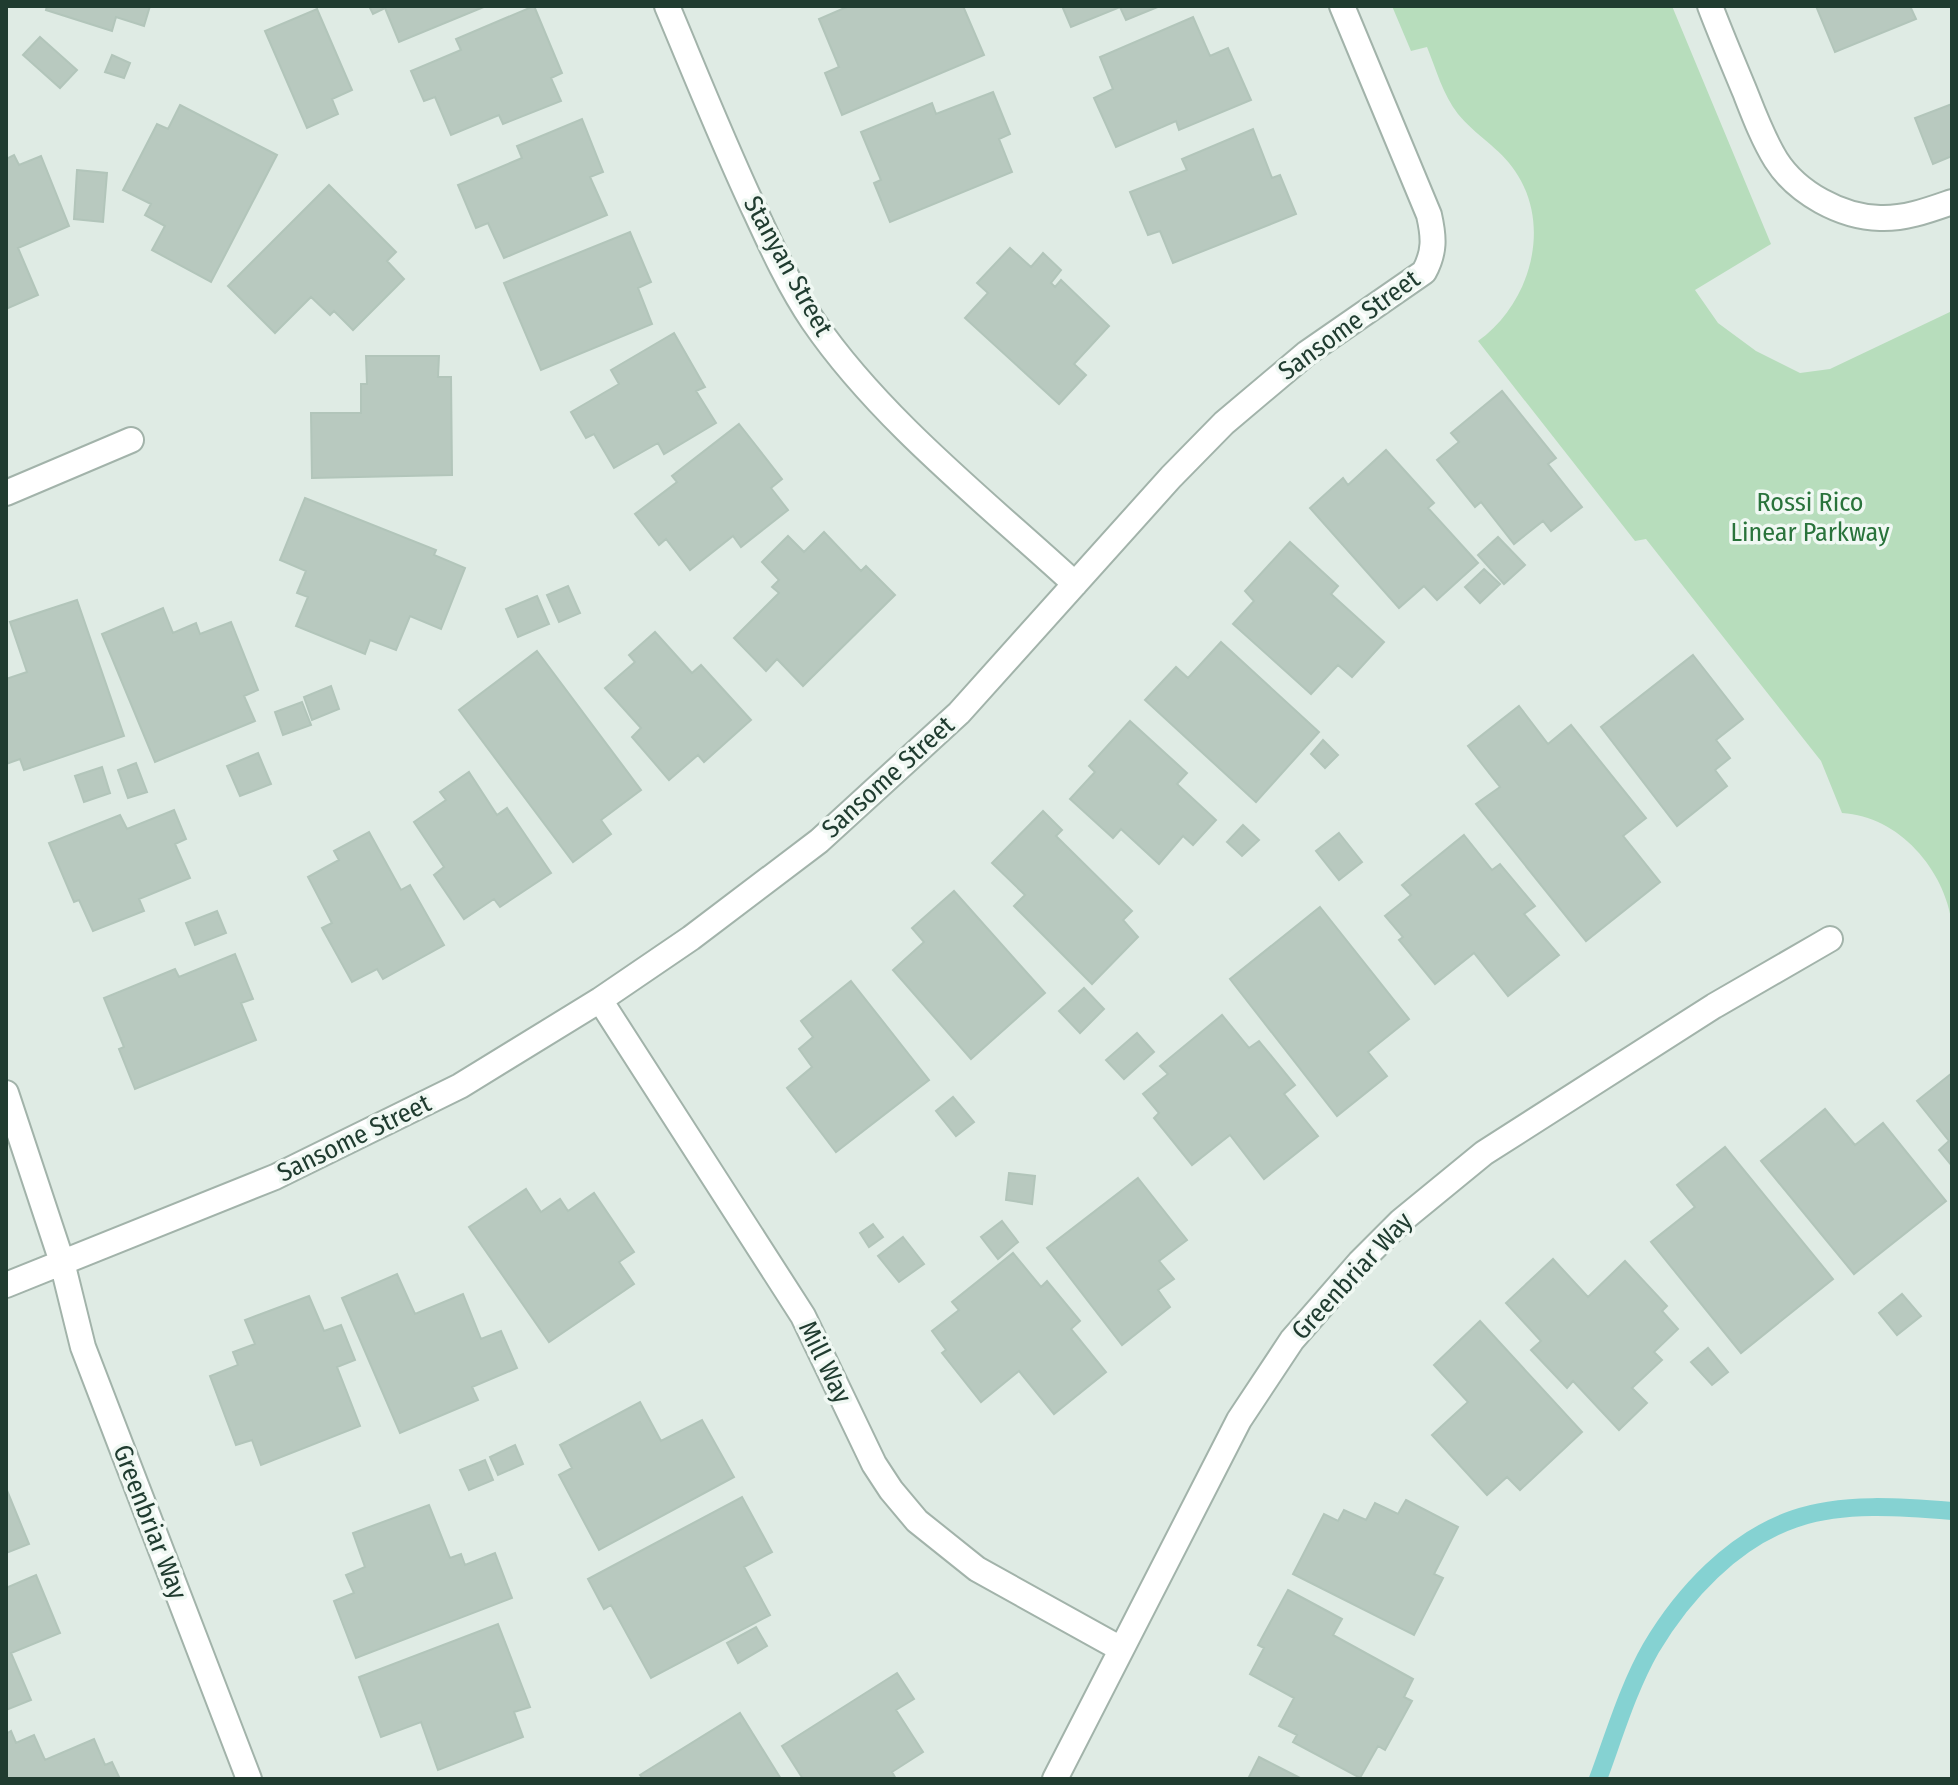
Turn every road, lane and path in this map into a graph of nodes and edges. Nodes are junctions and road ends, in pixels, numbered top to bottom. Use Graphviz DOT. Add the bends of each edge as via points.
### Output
graph roads {
  1 [pos="667,6"];
  2 [pos="1342,6"];
  3 [pos="1710,6"];
  4 [pos="1952,202"];
  5 [pos="131,440"];
  6 [pos="6,493"];
  7 [pos="1075,584"];
  8 [pos="1830,939"];
  9 [pos="600,1000"];
  10 [pos="6,1093"];
  11 [pos="62,1262"];
  12 [pos="6,1285"];
  13 [pos="1121,1649"];
  14 [pos="249,1779"];
  15 [pos="1055,1779"];
  1 -- 7 [label="street, Stanyan Street" via="739,177 812,320 903,426"];
  2 -- 7 [label="street, Sansome Street" via="1429,215 1431,259 1412,283 1307,353 1224,423"];
  3 -- 4 [label="street" via="1762,134 1797,184 1853,215 1882,219"];
  5 -- 6 [label="street"];
  7 -- 9 [label="street, Sansome Street" via="959,713 819,841"];
  8 -- 13 [label="street, Greenbriar Way" via="1543,1113 1484,1153 1391,1231 1300,1330 1264,1380"];
  9 -- 11 [label="street, Sansome Street" via="460,1086 367,1133 275,1177"];
  9 -- 13 [label="street, Mill Way" via="803,1316 891,1490 917,1521 977,1569"];
  10 -- 11 [label="street, Greenbriar Way"];
  11 -- 12 [label="street, Sansome Street"];
  11 -- 14 [label="street, Greenbriar Way" via="83,1347"];
  13 -- 15 [label="street, Greenbriar Way"];
}
